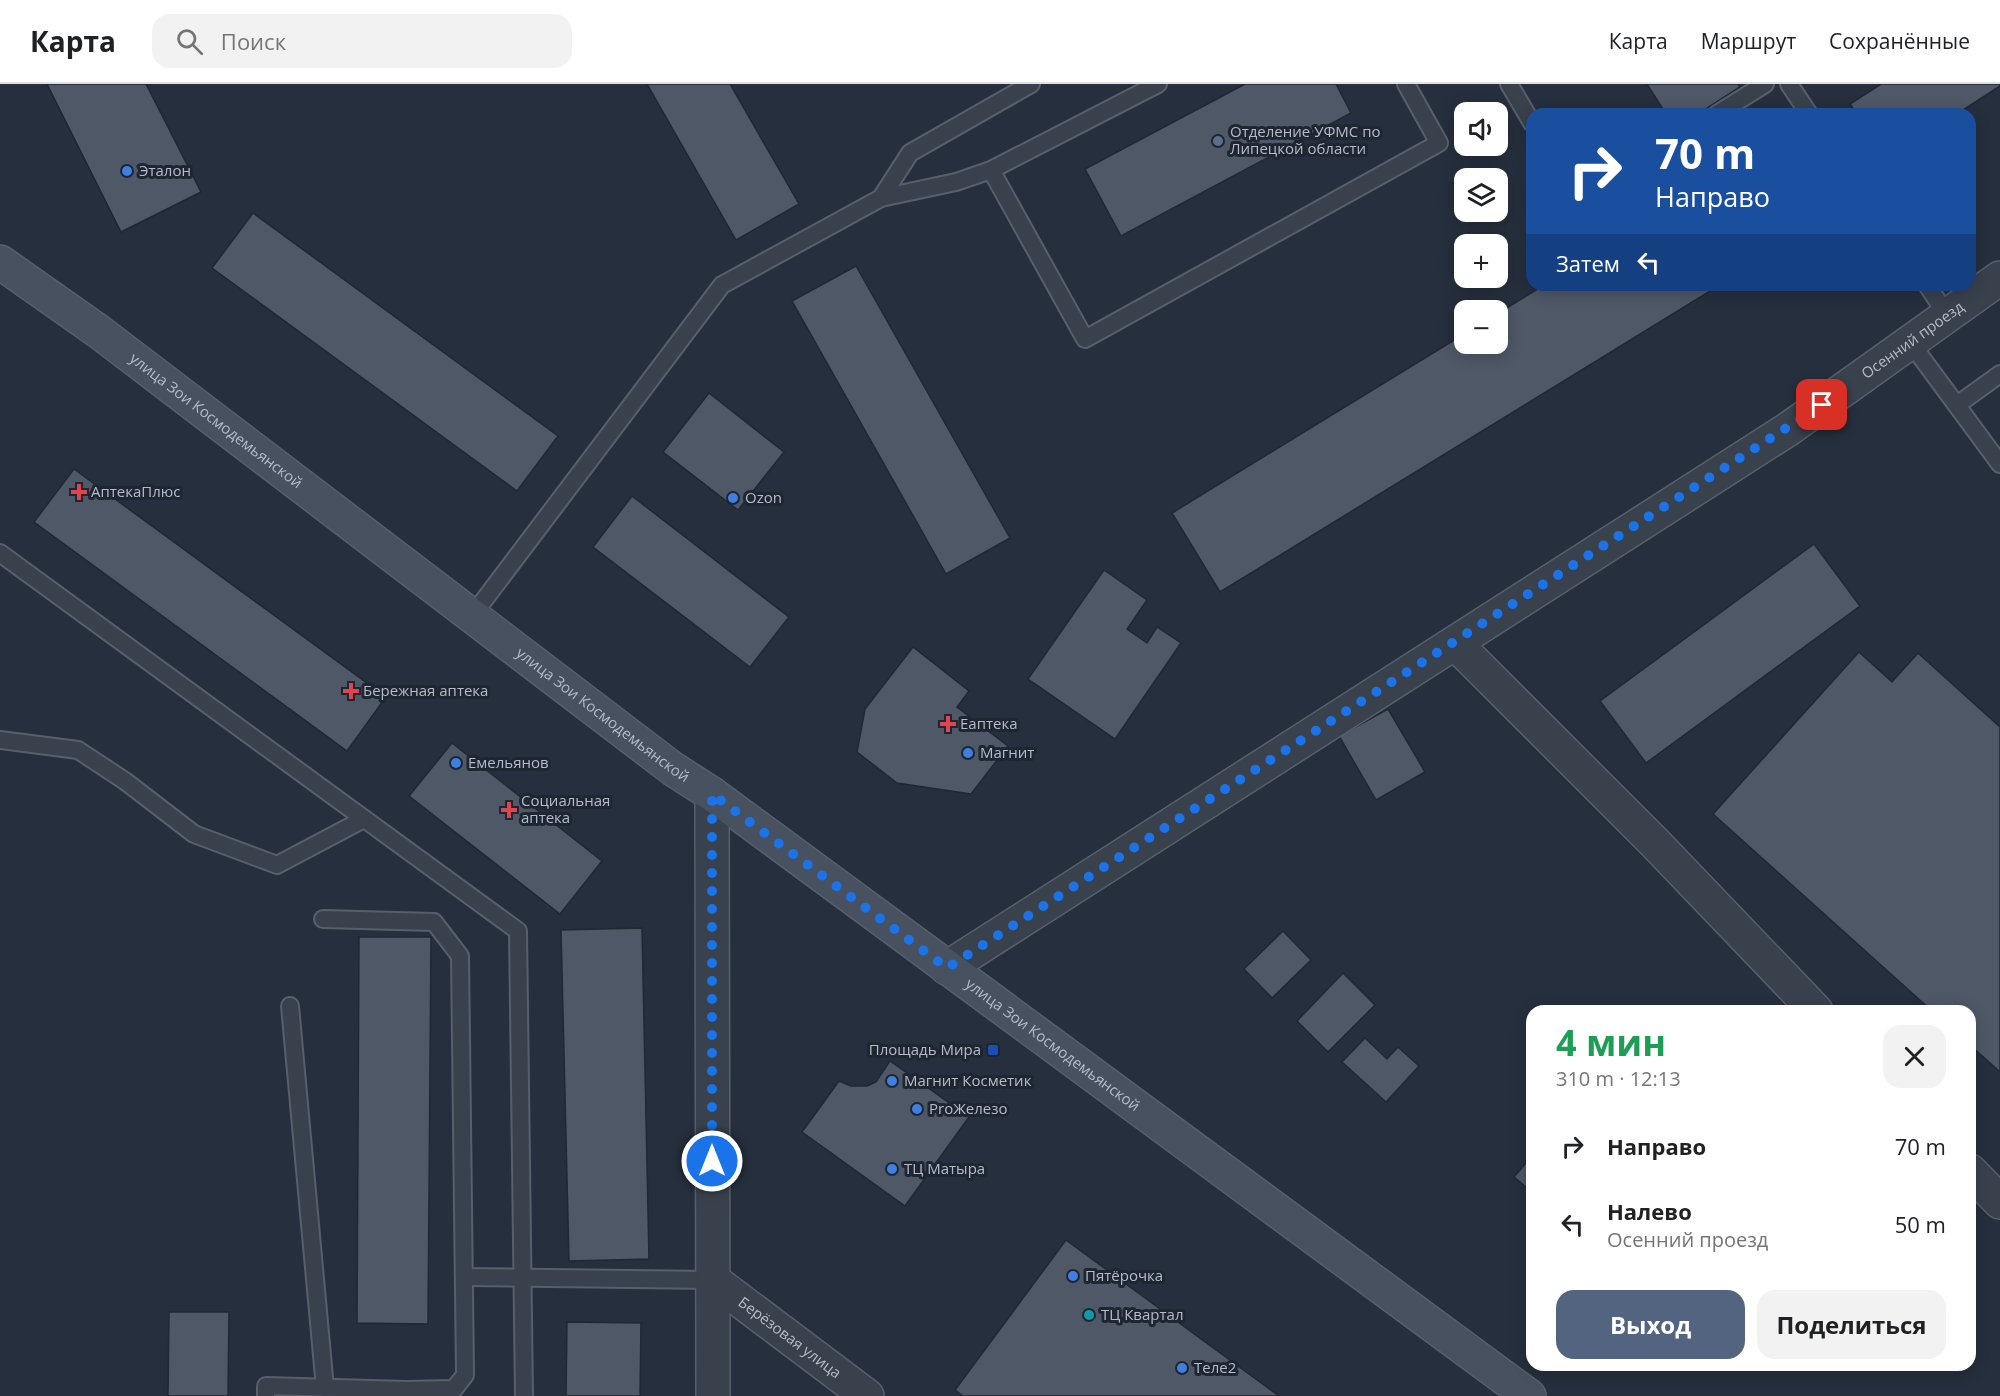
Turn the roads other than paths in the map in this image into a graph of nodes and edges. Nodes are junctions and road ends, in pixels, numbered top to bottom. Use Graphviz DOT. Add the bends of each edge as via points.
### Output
graph roads {
  1 [pos="1031,84"];
  2 [pos="1158,84"];
  3 [pos="1406,84"];
  4 [pos="1509,84"];
  5 [pos="1765,84"];
  6 [pos="1789,84"];
  7 [pos="1727,108"];
  8 [pos="1805,108"];
  9 [pos="1526,113"];
  10 [pos="991,170"];
  11 [pos="881,198"];
  12 [pos="0,262"];
  13 [pos="2000,278"];
  14 [pos="1931,291"];
  15 [pos="1947,315"];
  16 [pos="1910,342"];
  17 [pos="2000,374"];
  18 [pos="1957,405"];
  19 [pos="2000,464"];
  20 [pos="0,553"];
  21 [pos="472,616"];
  22 [pos="1455,643"];
  23 [pos="0,740"];
  24 [pos="712,794"];
  25 [pos="364,819"];
  26 [pos="323,919"];
  27 [pos="947,968"];
  28 [pos="1810,1005"];
  29 [pos="290,1006"];
  30 [pos="1976,1177"];
  31 [pos="2000,1202"];
  32 [pos="465,1277"];
  33 [pos="523,1278"];
  34 [pos="713,1280"];
  35 [pos="326,1388"];
  36 [pos="406,1393"];
  37 [pos="266,1396"];
  38 [pos="524,1396"];
  39 [pos="713,1396"];
  40 [pos="867,1396"];
  41 [pos="1529,1396"];
  1 -- 11 [label="lane" via="910,153"];
  2 -- 10 [label="lane"];
  3 -- 10 [label="lane" via="1438,143 1085,339"];
  4 -- 9 [label="lane"];
  5 -- 7 [label="lane"];
  6 -- 8 [label="lane"];
  10 -- 11 [label="lane"];
  11 -- 21 [label="lane" via="722,285"];
  12 -- 21 [label="main road, улица Зои Космодемьянской" via="98,331"];
  13 -- 15 [label="street, Осенний проезд"];
  14 -- 15 [label="lane"];
  15 -- 16 [label="street, Осенний проезд"];
  16 -- 18 [label="lane"];
  16 -- 22 [label="street, Осенний проезд" via="1787,430"];
  17 -- 18 [label="lane"];
  18 -- 19 [label="lane"];
  20 -- 25 [label="lane"];
  21 -- 24 [label="main road, улица Зои Космодемьянской" via="673,769"];
  22 -- 27 [label="street, Осенний проезд"];
  22 -- 28 [label="street"];
  23 -- 25 [label="lane" via="78,750 194,834 277,865"];
  24 -- 27 [label="main road, улица Зои Космодемьянской"];
  24 -- 34 [label="street"];
  25 -- 33 [label="lane" via="518,931"];
  26 -- 32 [label="lane" via="434,922 460,956"];
  27 -- 41 [label="main road, улица Зои Космодемьянской"];
  29 -- 35 [label="lane"];
  30 -- 31 [label="street"];
  32 -- 33 [label="lane"];
  32 -- 36 [label="lane" via="465,1375 454,1389"];
  33 -- 34 [label="lane"];
  33 -- 38 [label="lane"];
  34 -- 39 [label="street"];
  34 -- 40 [label="street, Берёзовая улица"];
  35 -- 36 [label="lane"];
  35 -- 37 [label="lane" via="266,1386"];
}
